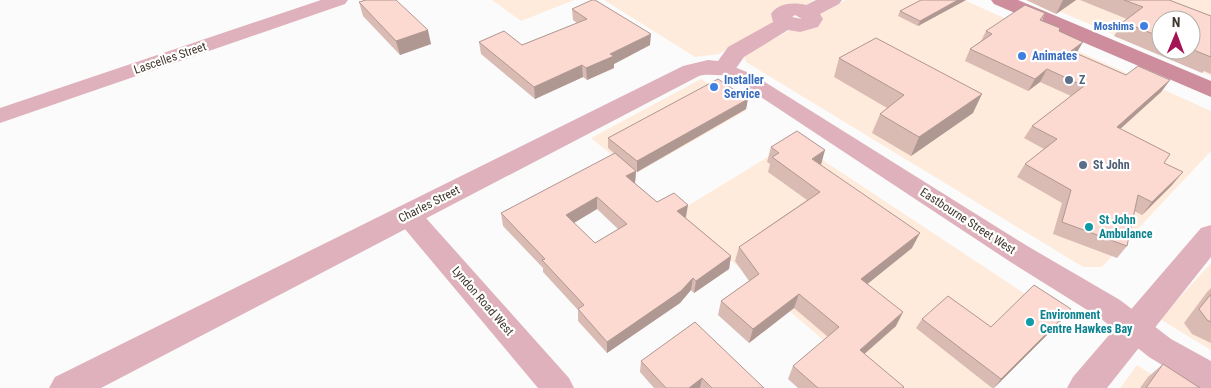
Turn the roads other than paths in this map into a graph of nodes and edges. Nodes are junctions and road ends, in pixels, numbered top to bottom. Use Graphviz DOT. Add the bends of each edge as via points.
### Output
graph roads {
  1 [pos="339,0"];
  2 [pos="832,0"];
  3 [pos="1001,0"];
  4 [pos="724,69"];
  5 [pos="1211,90"];
  6 [pos="0,116"];
  7 [pos="408,215"];
  8 [pos="1211,236"];
  9 [pos="1135,328"];
  10 [pos="1211,378"];
  11 [pos="67,388"];
  12 [pos="558,388"];
  13 [pos="1085,388"];
  1 -- 6 [label="street, Lascelles Street"];
  2 -- 4 [label="street" via="736,52"];
  3 -- 5 [label="main road"];
  4 -- 7 [label="street, Charles Street" via="708,67 691,71"];
  4 -- 9 [label="street, Eastbourne Street West" via="753,83"];
  7 -- 11 [label="street, Charles Street"];
  7 -- 12 [label="street, Lyndon Road West"];
  8 -- 9 [label="street"];
  9 -- 10 [label="street, Eastbourne Street West" via="1160,348"];
  9 -- 13 [label="street"];
}
